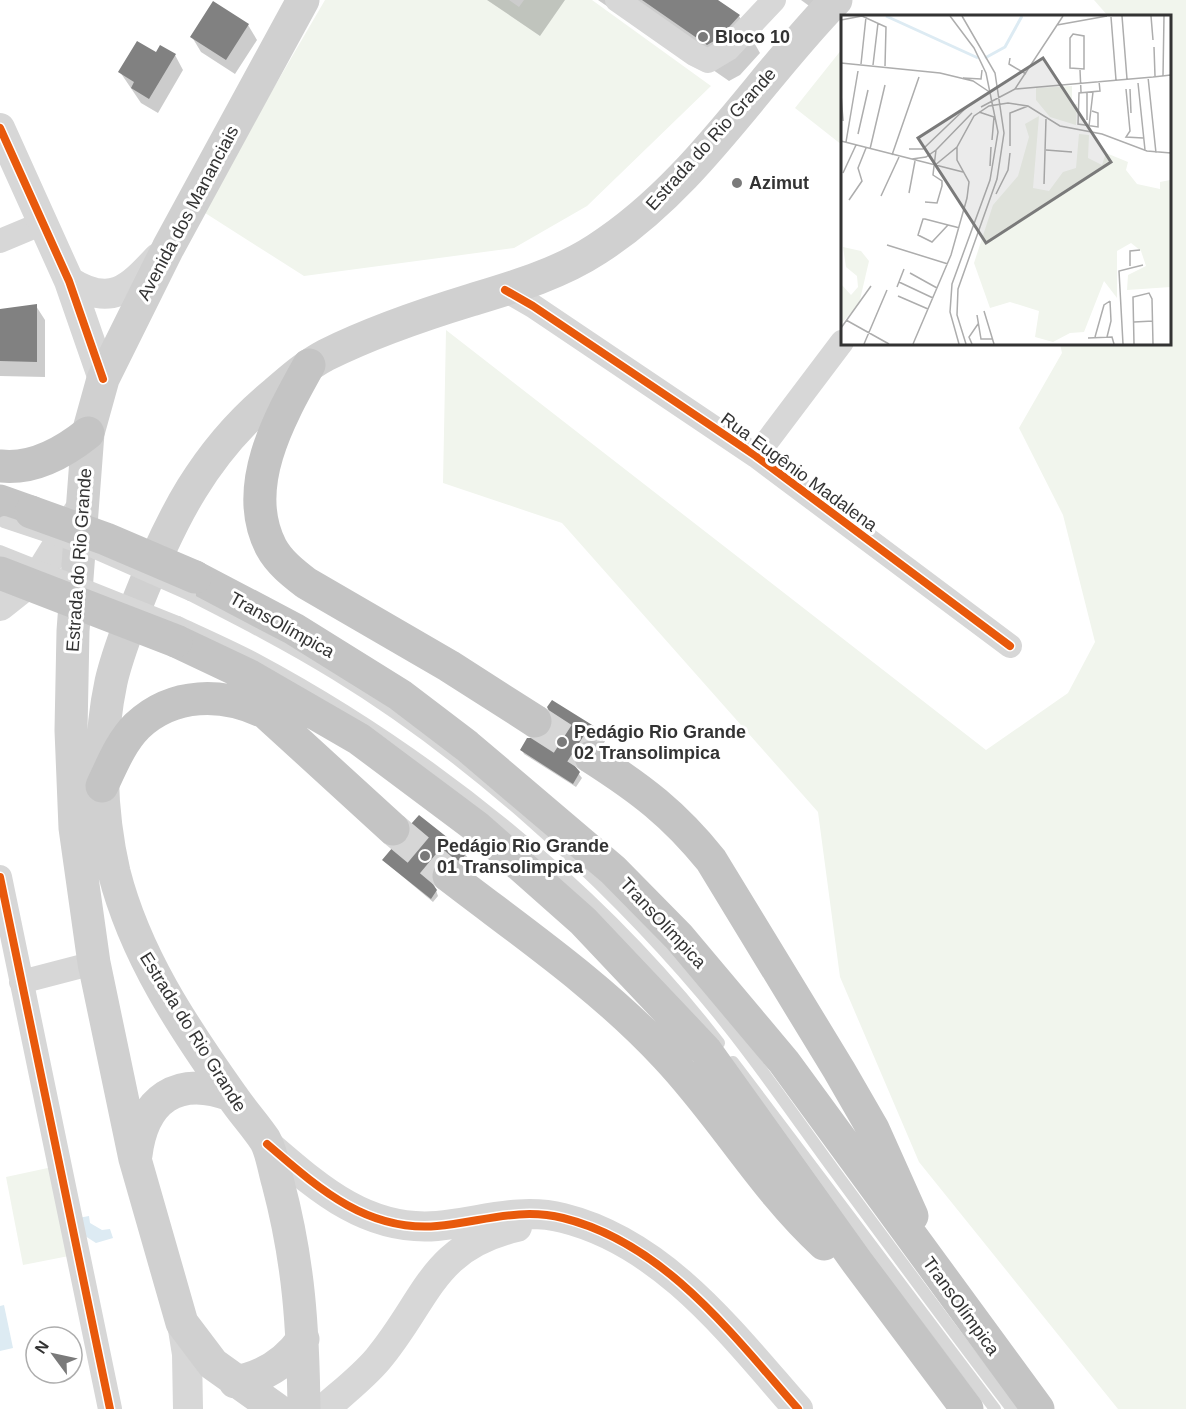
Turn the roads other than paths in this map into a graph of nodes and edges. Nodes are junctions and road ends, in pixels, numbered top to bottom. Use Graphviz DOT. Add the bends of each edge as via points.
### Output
graph roads {
  1 [pos="303,0"];
  2 [pos="617,0"];
  3 [pos="836,0"];
  4 [pos="768,2"];
  5 [pos="0,128"];
  6 [pos="43,223"];
  7 [pos="0,241"];
  8 [pos="168,248"];
  9 [pos="69,281"];
  10 [pos="524,292"];
  11 [pos="841,345"];
  12 [pos="309,364"];
  13 [pos="103,379"];
  14 [pos="88,433"];
  15 [pos="756,456"];
  16 [pos="0,466"];
  17 [pos="81,507"];
  18 [pos="9,514"];
  19 [pos="0,551"];
  20 [pos="0,573"];
  21 [pos="192,586"];
  22 [pos="0,606"];
  23 [pos="177,632"];
  24 [pos="1010,646"];
  25 [pos="535,721"];
  26 [pos="591,757"];
  27 [pos="102,786"];
  28 [pos="393,830"];
  29 [pos="449,876"];
  30 [pos="0,877"];
  31 [pos="94,963"];
  32 [pos="21,982"];
  33 [pos="231,1095"];
  34 [pos="267,1144"];
  35 [pos="135,1159"];
  36 [pos="564,1218"];
  37 [pos="857,1263"];
  38 [pos="931,1265"];
  39 [pos="182,1323"];
  40 [pos="303,1340"];
  41 [pos="236,1382"];
  42 [pos="110,1409"];
  43 [pos="188,1409"];
  44 [pos="276,1409"];
  45 [pos="304,1409"];
  46 [pos="324,1409"];
  47 [pos="798,1409"];
  48 [pos="967,1409"];
  49 [pos="995,1409"];
  50 [pos="1012,1409"];
  51 [pos="1038,1409"];
  1 -- 8 [label="main road, Avenida dos Mananciais"];
  2 -- 4 [label="street" via="708,61 728,49"];
  3 -- 10 [label="main road, Estrada do Rio Grande" via="685,173 637,220 596,250"];
  5 -- 6 [label="street"];
  6 -- 7 [label="street"];
  6 -- 9 [label="street"];
  8 -- 9 [label="street" via="132,286 118,293 92,292"];
  8 -- 13 [label="main road, Avenida dos Mananciais"];
  9 -- 13 [label="street"];
  10 -- 12 [label="main road, Estrada do Rio Grande" via="406,321"];
  10 -- 15 [label="street, Rua Eugênio Madalena"];
  11 -- 15 [label="street"];
  12 -- 25 [label="highway" via="266,455 260,497 271,548 306,583"];
  12 -- 27 [label="main road, Estrada do Rio Grande" via="227,439 204,466 177,509 111,680"];
  13 -- 14 [label="main road, Avenida dos Mananciais"];
  14 -- 16 [label="highway" via="66,451 43,460"];
  14 -- 17 [label="main road, Estrada do Rio Grande"];
  15 -- 24 [label="street, Rua Eugênio Madalena"];
  17 -- 22 [label="street" via="39,575"];
  17 -- 31 [label="main road, Estrada do Rio Grande" via="71,730 75,828"];
  18 -- 21 [label="highway, TransOlímpica, bridge" via="106,539"];
  19 -- 23 [label="lane, TransOlímpica, bridge"];
  20 -- 23 [label="highway, TransOlímpica, bridge"];
  21 -- 38 [label="highway, TransOlímpica" via="294,629 400,695 614,870 679,937 777,1054"];
  21 -- 50 [label="lane, TransOlímpica" via="328,669 465,767 555,843 641,928 702,994 772,1083"];
  23 -- 37 [label="highway, TransOlímpica" via="359,739 478,828 583,921 706,1051"];
  23 -- 49 [label="lane, TransOlímpica" via="256,659 374,729 474,802 567,880 636,948 706,1027"];
  26 -- 38 [label="highway" via="659,804 711,860 873,1130"];
  27 -- 28 [label="highway" via="124,742 144,721 171,704 216,697 246,704 266,714"];
  27 -- 33 [label="main road, Estrada do Rio Grande" via="108,844 136,940 161,987"];
  29 -- 37 [label="highway" via="582,979 666,1055 784,1201 828,1247"];
  30 -- 32 [label="street"];
  31 -- 32 [label="street"];
  31 -- 35 [label="main road, Estrada do Rio Grande"];
  32 -- 42 [label="street"];
  33 -- 34 [label="main road, Estrada do Rio Grande"];
  33 -- 35 [label="main road" via="192,1086 164,1098 153,1106 145,1120"];
  34 -- 36 [label="street" via="321,1191 372,1218 436,1226 506,1214"];
  34 -- 40 [label="main road, Estrada do Rio Grande" via="295,1250"];
  35 -- 39 [label="main road, Estrada do Rio Grande"];
  36 -- 46 [label="street" via="497,1231 451,1257 378,1359"];
  36 -- 47 [label="street" via="635,1247 666,1271 728,1329"];
  37 -- 48 [label="highway, TransOlímpica"];
  38 -- 51 [label="highway, TransOlímpica"];
  39 -- 41 [label="main road, Estrada do Rio Grande" via="213,1364"];
  39 -- 43 [label="street, Estrada do Rio Grande"];
  40 -- 41 [label="main road" via="275,1368"];
  40 -- 45 [label="main road, Estrada do Rio Grande"];
  41 -- 44 [label="main road, Estrada do Rio Grande"];
}
